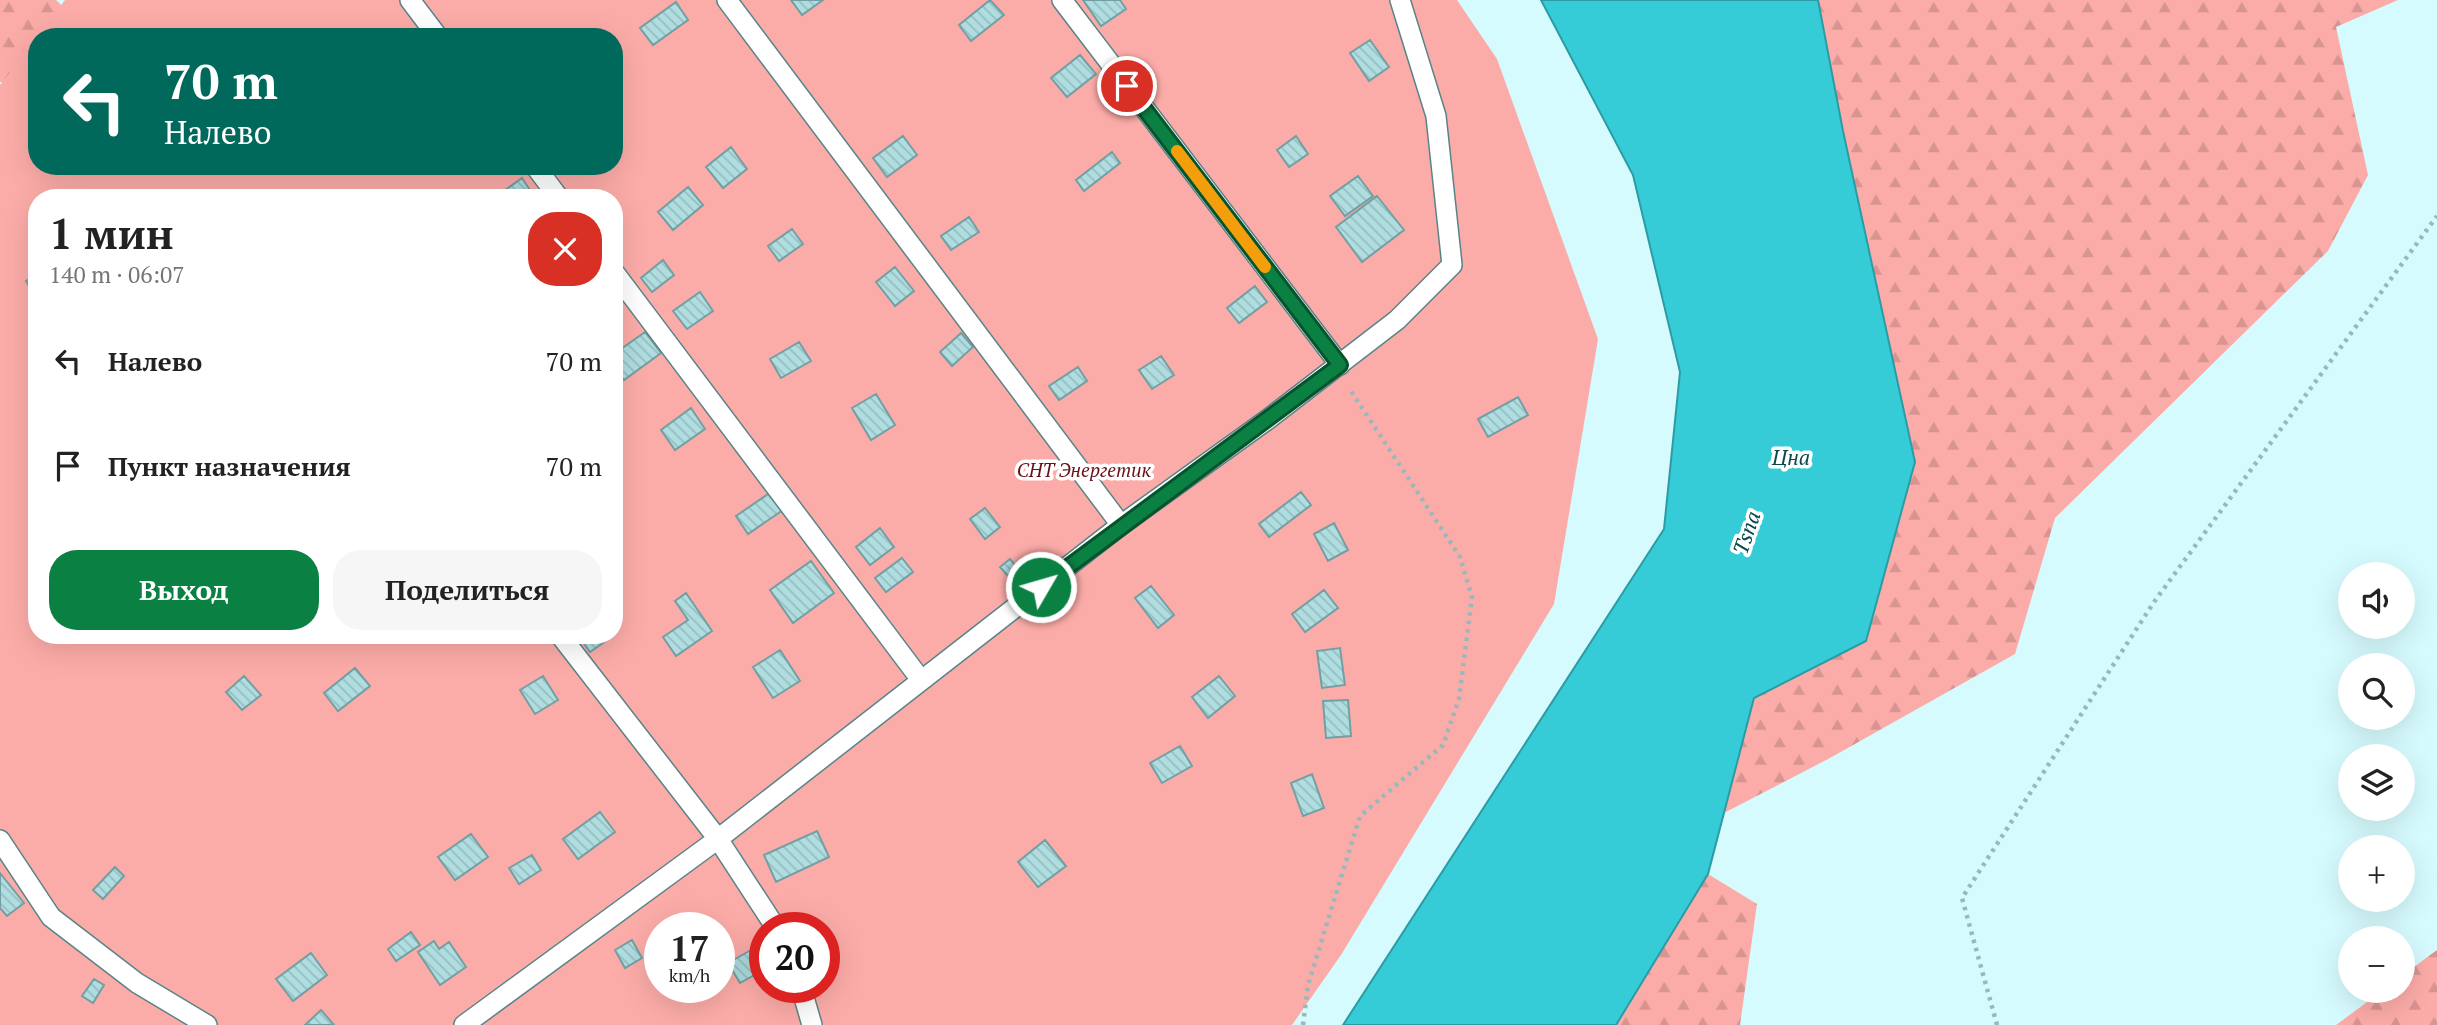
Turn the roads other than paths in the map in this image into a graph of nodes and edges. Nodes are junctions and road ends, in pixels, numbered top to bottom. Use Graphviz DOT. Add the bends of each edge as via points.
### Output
graph roads {
  1 [pos="410,0"];
  2 [pos="727,0"];
  3 [pos="1062,0"];
  4 [pos="1400,0"];
  5 [pos="431,28"];
  6 [pos="623,284"];
  7 [pos="1340,365"];
  8 [pos="1121,525"];
  9 [pos="567,644"];
  10 [pos="921,680"];
  11 [pos="718,839"];
  12 [pos="0,840"];
  13 [pos="766,912"];
  14 [pos="806,1003"];
  15 [pos="207,1025"];
  16 [pos="464,1025"];
  17 [pos="812,1025"];
  1 -- 5 [label="lane"];
  2 -- 8 [label="lane"];
  3 -- 7 [label="lane"];
  4 -- 7 [label="lane" via="1436,116 1452,265 1398,320"];
  6 -- 10 [label="lane"];
  7 -- 8 [label="lane"];
  8 -- 10 [label="lane"];
  9 -- 11 [label="lane"];
  10 -- 11 [label="lane"];
  11 -- 13 [label="lane"];
  11 -- 16 [label="lane"];
  12 -- 15 [label="lane" via="51,917 138,983"];
  14 -- 17 [label="lane"];
}
